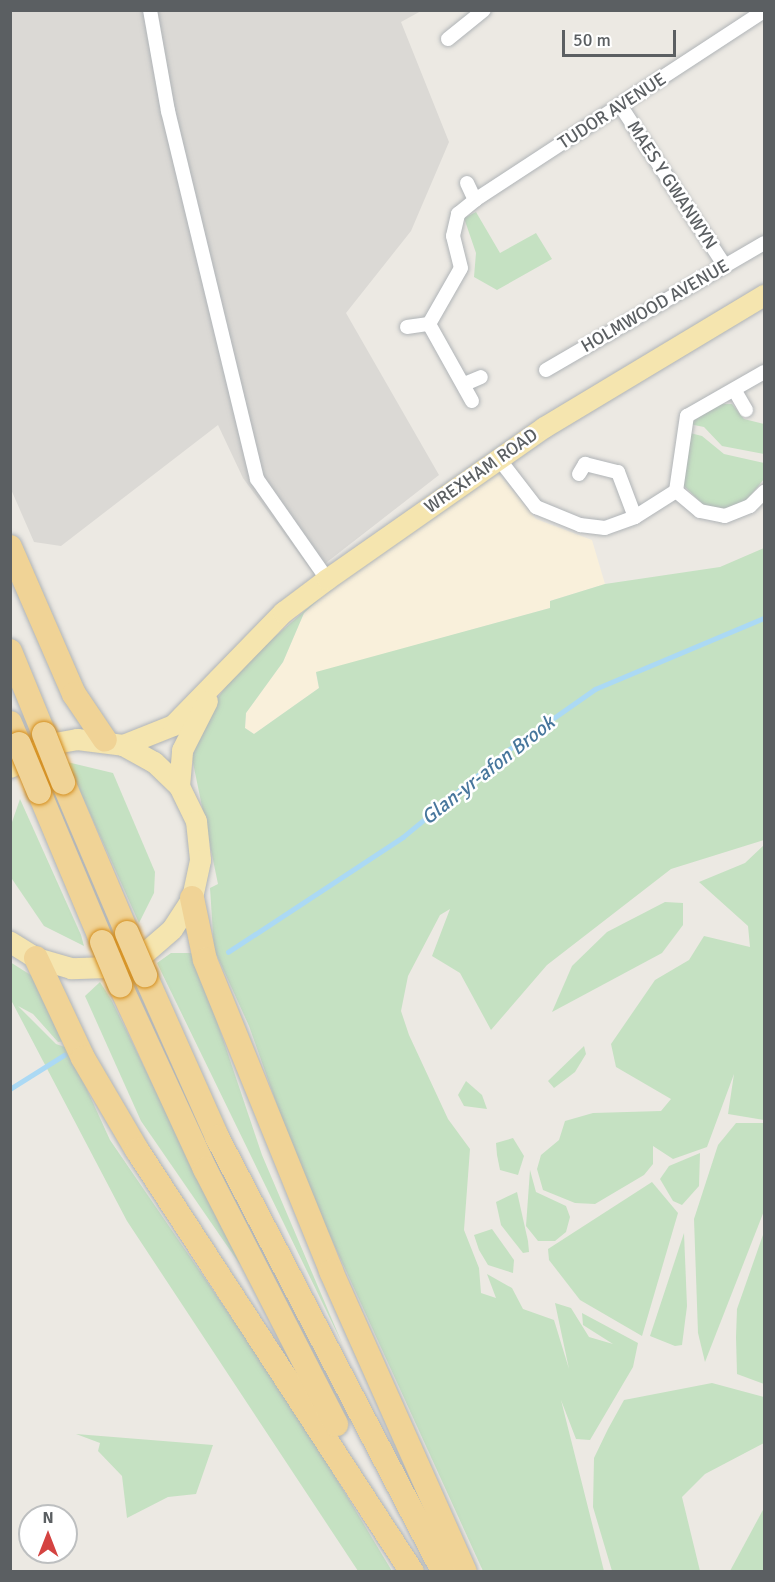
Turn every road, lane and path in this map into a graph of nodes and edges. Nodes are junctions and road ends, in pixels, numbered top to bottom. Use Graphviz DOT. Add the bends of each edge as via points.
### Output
graph roads {
  1 [pos="150,10"];
  2 [pos="765,11"];
  3 [pos="477,12"];
  4 [pos="448,39"];
  5 [pos="620,105"];
  6 [pos="467,183"];
  7 [pos="475,200"];
  8 [pos="765,243"];
  9 [pos="725,266"];
  10 [pos="765,295"];
  11 [pos="429,324"];
  12 [pos="406,327"];
  13 [pos="546,370"];
  14 [pos="765,372"];
  15 [pos="481,377"];
  16 [pos="467,384"];
  17 [pos="735,391"];
  18 [pos="472,400"];
  19 [pos="746,410"];
  20 [pos="499,459"];
  21 [pos="579,474"];
  22 [pos="676,491"];
  23 [pos="765,492"];
  24 [pos="635,517"];
  25 [pos="10,546"];
  26 [pos="327,579"];
  27 [pos="10,651"];
  28 [pos="220,677"];
  29 [pos="15,733"];
  30 [pos="114,743"];
  31 [pos="10,766"];
  32 [pos="178,786"];
  33 [pos="192,898"];
  34 [pos="10,942"];
  35 [pos="36,958"];
  36 [pos="413,1572"];
  37 [pos="443,1572"];
  38 [pos="465,1572"];
  1 -- 26 [label="street" via="168,111 257,479"];
  2 -- 5 [label="street, TUDOR AVENUE"];
  3 -- 4 [label="street"];
  5 -- 7 [label="street, TUDOR AVENUE"];
  5 -- 9 [label="street, MAES Y GWANWYN"];
  6 -- 7 [label="street"];
  7 -- 11 [label="street, TUDOR AVENUE" via="459,214 453,237 461,268"];
  8 -- 9 [label="street, HOLMWOOD AVENUE"];
  9 -- 13 [label="street, HOLMWOOD AVENUE"];
  10 -- 20 [label="main road, WREXHAM ROAD"];
  11 -- 12 [label="street"];
  11 -- 16 [label="street"];
  14 -- 17 [label="street"];
  15 -- 16 [label="street"];
  16 -- 18 [label="street"];
  17 -- 19 [label="street"];
  17 -- 22 [label="street" via="687,416"];
  20 -- 24 [label="street" via="536,507 580,525 605,528"];
  20 -- 26 [label="main road, WREXHAM ROAD"];
  21 -- 24 [label="street" via="585,464 618,472"];
  22 -- 23 [label="street" via="700,511 725,516 750,506"];
  22 -- 24 [label="street"];
  25 -- 30 [label="highway" via="74,694"];
  26 -- 28 [label="main road, WREXHAM ROAD" via="283,612"];
  27 -- 37 [label="highway, bridge" via="127,933 222,1147"];
  28 -- 30 [label="main road, WREXHAM ROAD" via="162,733"];
  28 -- 32 [label="main road, WREXHAM ROAD" via="189,733"];
  29 -- 36 [label="highway, bridge" via="120,985 210,1179"];
  30 -- 31 [label="main road, WREXHAM ROAD" via="49,744"];
  30 -- 32 [label="main road" via="154,762"];
  32 -- 33 [label="main road" via="196,821 200,860"];
  33 -- 35 [label="main road" via="172,929 144,953 117,963 72,968"];
  33 -- 38 [label="highway" via="205,960 313,1226"];
  34 -- 35 [label="main road"];
  35 -- 36 [label="highway" via="83,1058 137,1150"];
}
